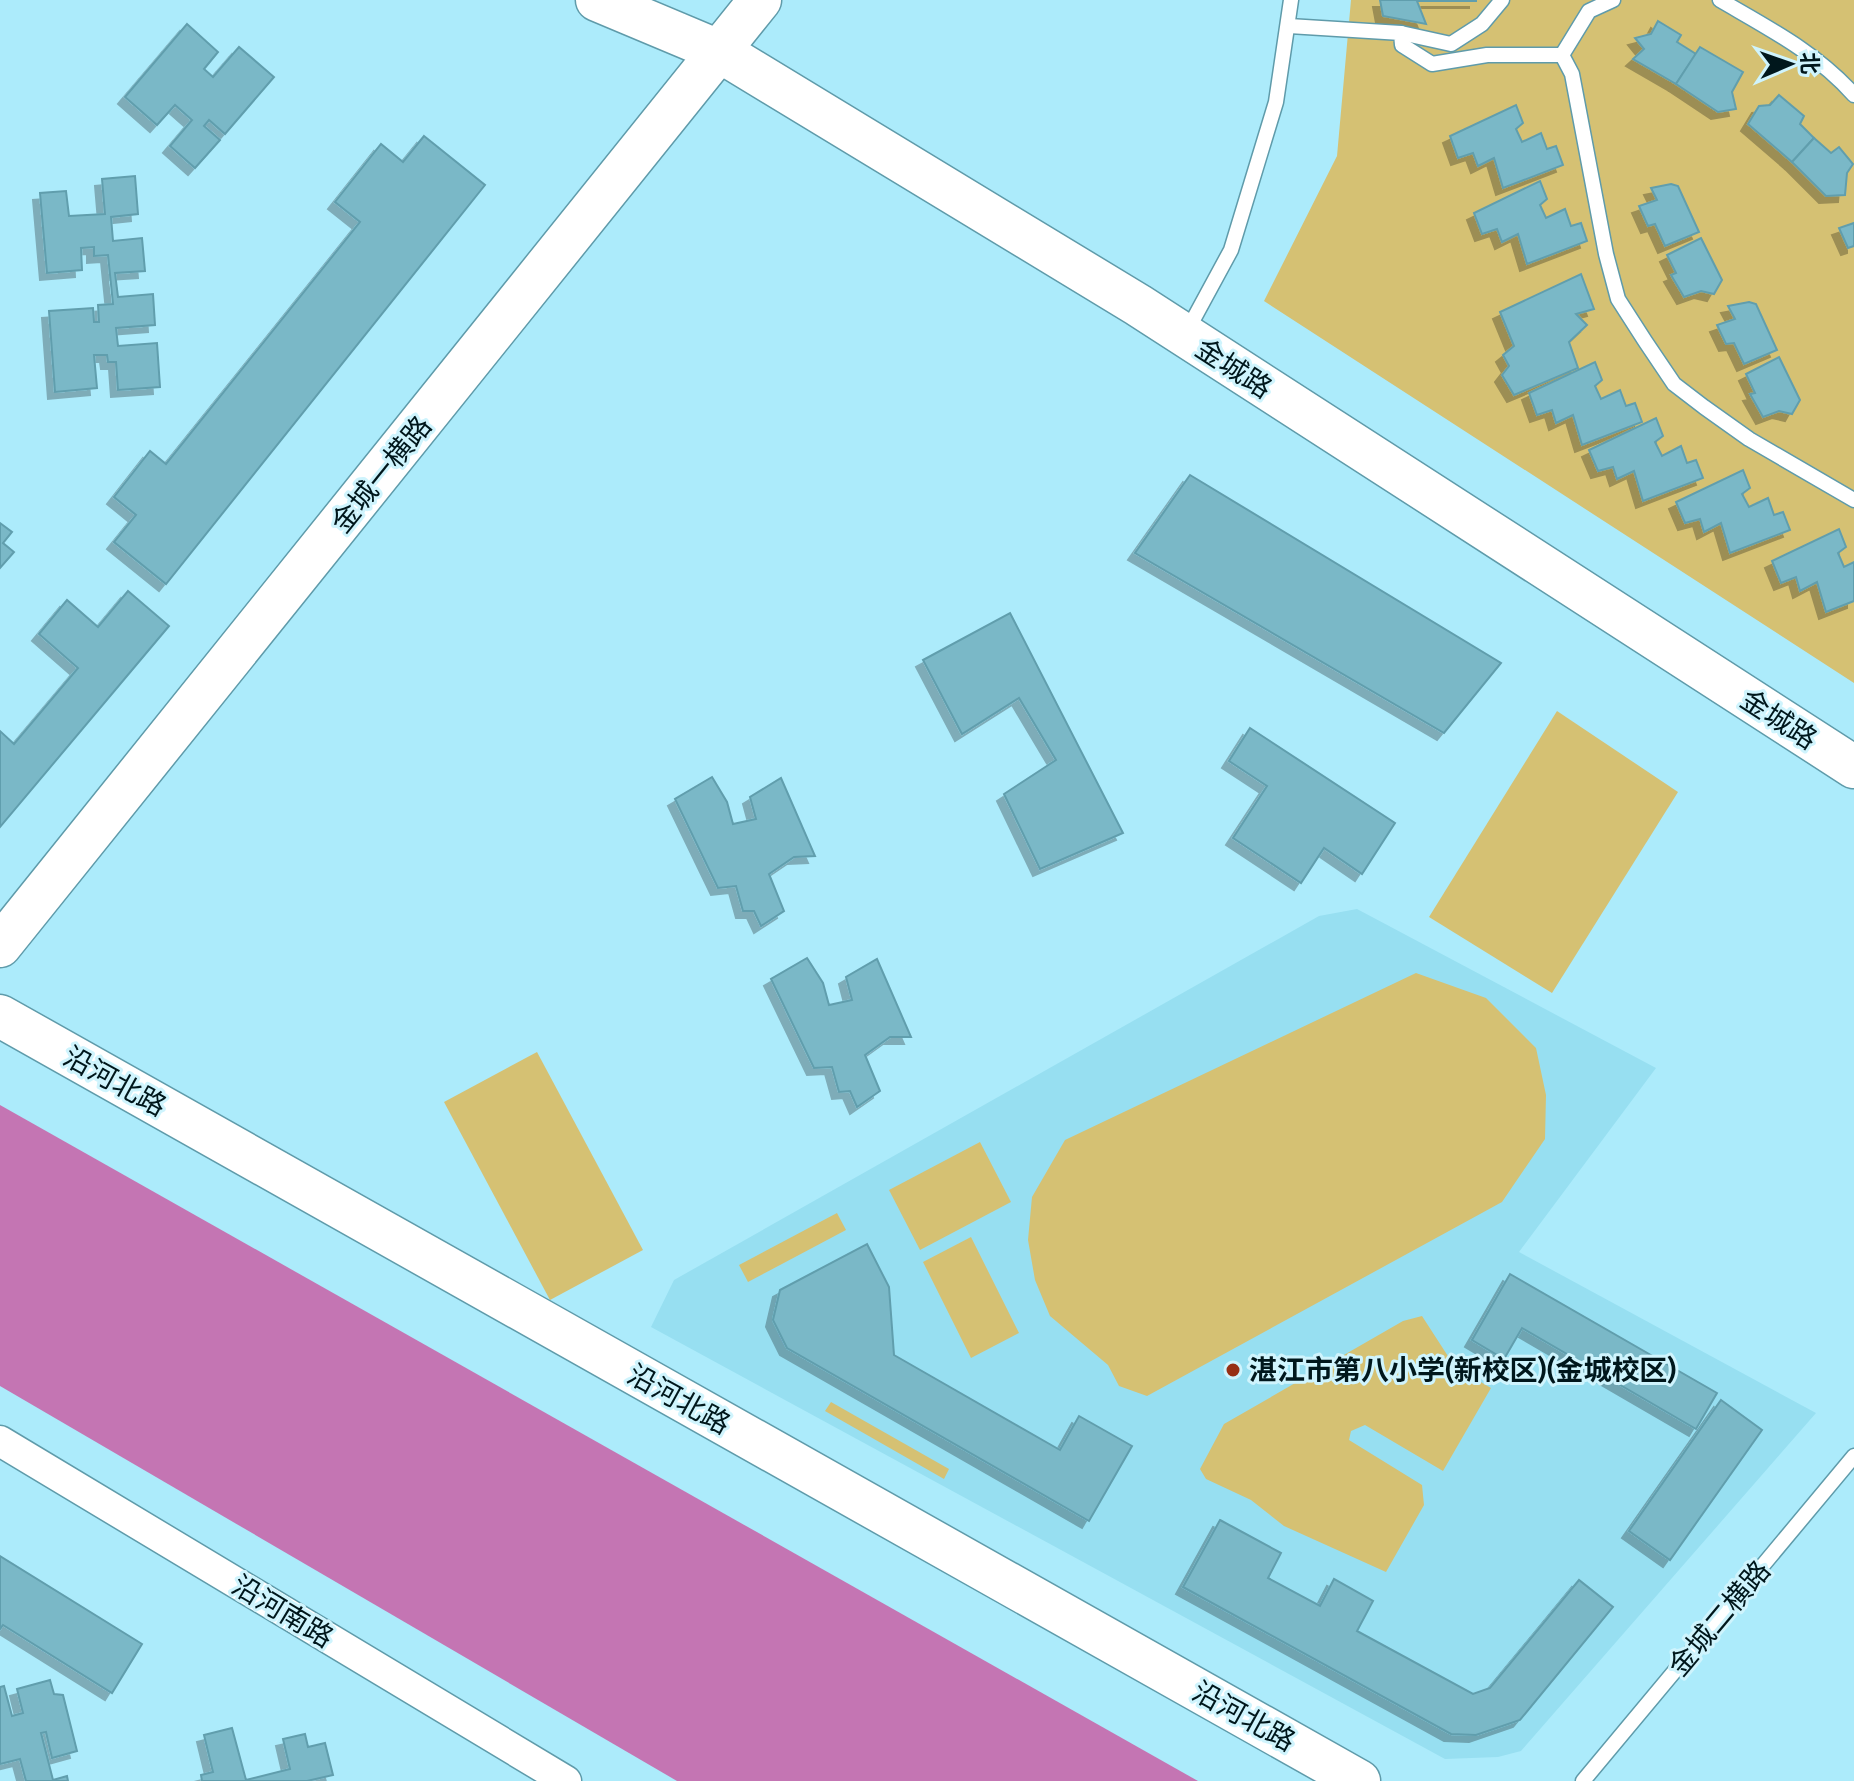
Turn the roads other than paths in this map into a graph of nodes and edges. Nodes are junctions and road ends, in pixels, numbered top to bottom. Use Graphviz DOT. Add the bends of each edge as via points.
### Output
graph roads {
  1 [pos="597,0"];
  2 [pos="760,0"];
  3 [pos="1291,0"];
  4 [pos="1502,0"];
  5 [pos="1613,0"];
  6 [pos="1720,0"];
  7 [pos="1289,26"];
  8 [pos="1401,33"];
  9 [pos="721,52"];
  10 [pos="1562,55"];
  11 [pos="1854,95"];
  12 [pos="1185,336"];
  13 [pos="1854,500"];
  14 [pos="1854,767"];
  15 [pos="0,946"];
  16 [pos="0,1016"];
  17 [pos="0,1441"];
  18 [pos="1854,1456"];
  19 [pos="566,1781"];
  20 [pos="1359,1781"];
  21 [pos="1583,1781"];
  1 -- 9 [label="street, 金城路"];
  2 -- 9 [label="street, 金城一横路"];
  3 -- 7 [label="lane"];
  4 -- 8 [label="lane" via="1482,24 1451,44"];
  5 -- 10 [label="lane" via="1589,11"];
  6 -- 11 [label="lane" via="1797,46 1835,73"];
  7 -- 8 [label="lane"];
  7 -- 12 [label="lane" via="1276,102 1231,250"];
  8 -- 10 [label="lane" via="1402,45 1432,64 1487,55"];
  9 -- 12 [label="street, 金城路"];
  9 -- 15 [label="street, 金城一横路"];
  10 -- 13 [label="lane" via="1572,74 1618,299 1645,341 1674,384 1749,439"];
  12 -- 14 [label="street, 金城路"];
  16 -- 20 [label="street, 沿河北路"];
  17 -- 19 [label="street, 沿河南路"];
  18 -- 21 [label="lane, 金城二横路"];
}
